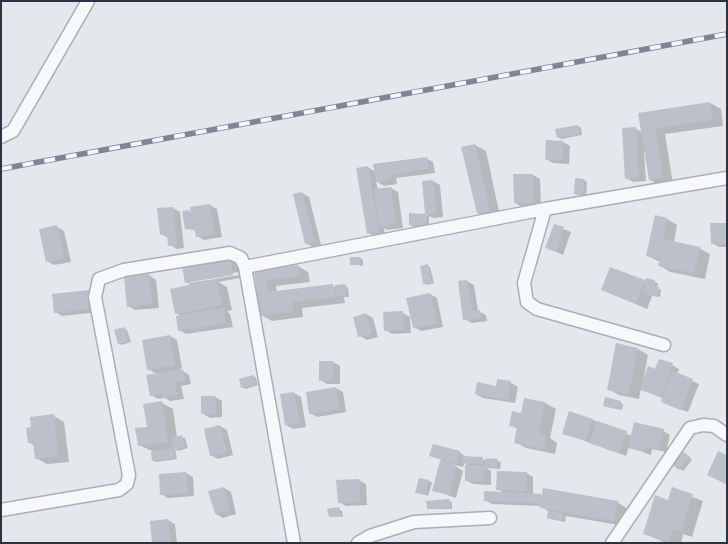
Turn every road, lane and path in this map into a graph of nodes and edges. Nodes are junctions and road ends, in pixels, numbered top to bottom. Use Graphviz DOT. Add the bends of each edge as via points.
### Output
graph roads {
  1 [pos="88,1"];
  2 [pos="1,137"];
  3 [pos="727,178"];
  4 [pos="545,209"];
  5 [pos="245,267"];
  6 [pos="664,345"];
  7 [pos="727,435"];
  8 [pos="1,510"];
  9 [pos="490,518"];
  10 [pos="294,543"];
  11 [pos="358,543"];
  12 [pos="612,543"];
  1 -- 2 [label="street" via="12,131"];
  3 -- 4 [label="street"];
  4 -- 5 [label="street"];
  4 -- 6 [label="street" via="524,283 527,302 536,309"];
  5 -- 8 [label="street" via="241,258 230,253 124,270 99,280 95,297 130,475 127,484 119,490"];
  5 -- 10 [label="street"];
  7 -- 12 [label="street" via="714,426 690,428"];
  9 -- 11 [label="street" via="414,522"];
}
